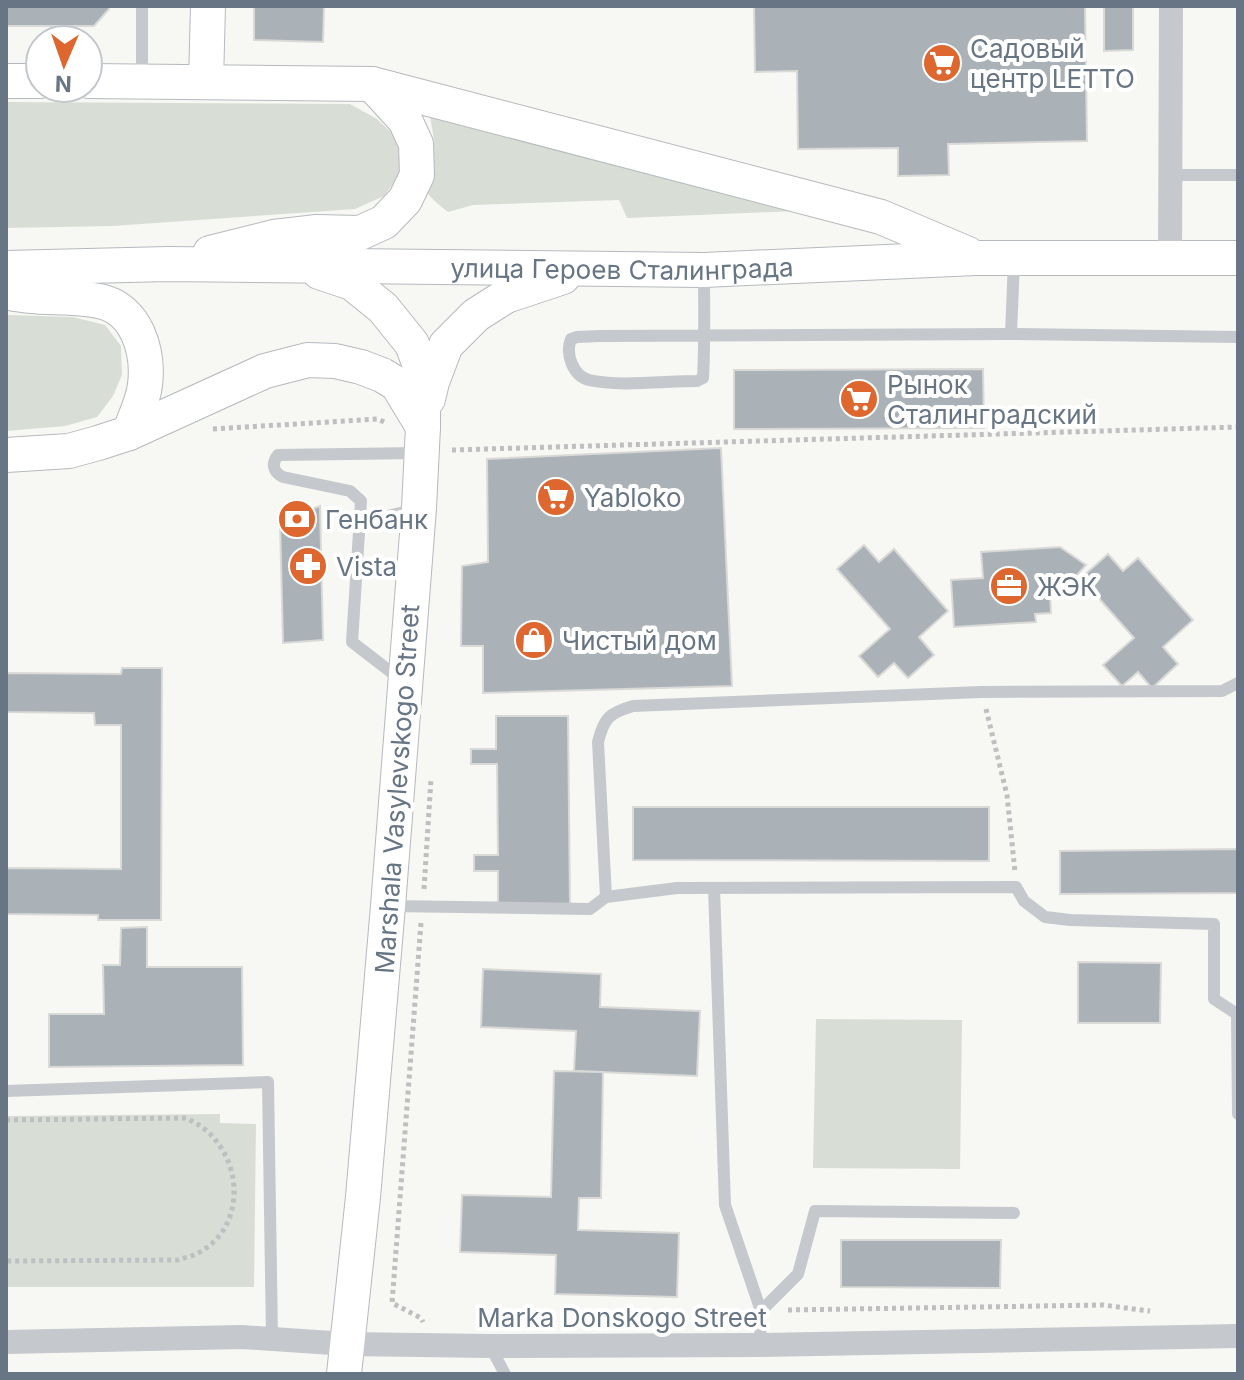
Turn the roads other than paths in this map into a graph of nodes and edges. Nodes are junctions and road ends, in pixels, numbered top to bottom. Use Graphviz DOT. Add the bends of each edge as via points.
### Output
graph roads {
  1 [pos="142,6"];
  2 [pos="208,6"];
  3 [pos="1171,6"];
  4 [pos="104,81"];
  5 [pos="142,82"];
  6 [pos="206,82"];
  7 [pos="372,84"];
  8 [pos="1172,175"];
  9 [pos="1238,175"];
  10 [pos="976,258"];
  11 [pos="1014,258"];
  12 [pos="1170,258"];
  13 [pos="1238,258"];
  14 [pos="168,264"];
  15 [pos="300,266"];
  16 [pos="6,268"];
  17 [pos="599,268"];
  18 [pos="704,270"];
  19 [pos="6,292"];
  20 [pos="1011,334"];
  21 [pos="704,336"];
  22 [pos="1238,337"];
  23 [pos="129,433"];
  24 [pos="422,440"];
  25 [pos="6,455"];
  26 [pos="419,508"];
  27 [pos="360,523"];
  28 [pos="405,683"];
  29 [pos="1238,683"];
  30 [pos="714,888"];
  31 [pos="606,897"];
  32 [pos="388,906"];
  33 [pos="6,1091"];
  34 [pos="1238,1114"];
  35 [pos="1014,1213"];
  36 [pos="761,1311"];
  37 [pos="1238,1336"];
  38 [pos="272,1338"];
  39 [pos="6,1342"];
  40 [pos="760,1345"];
  41 [pos="490,1346"];
  42 [pos="345,1359"];
  43 [pos="505,1374"];
  1 -- 5 [label="lane"];
  2 -- 6 [label="main road"];
  3 -- 8 [label="street"];
  4 -- 5 [label="main road"];
  5 -- 6 [label="main road"];
  6 -- 7 [label="main road"];
  7 -- 10 [label="main road" via="881,217"];
  7 -- 14 [label="main road" via="405,120 416,144 417,175 405,200 384,222 360,233 274,237"];
  8 -- 9 [label="lane"];
  8 -- 12 [label="street"];
  10 -- 11 [label="main road, улица Героев Сталинграда"];
  10 -- 18 [label="main road, улица Героев Сталинграда"];
  11 -- 12 [label="main road, улица Героев Сталинграда"];
  11 -- 20 [label="lane"];
  12 -- 13 [label="main road, улица Героев Сталинграда"];
  14 -- 15 [label="main road, улица Героев Сталинграда"];
  14 -- 16 [label="main road, улица Героев Сталинграда"];
  15 -- 17 [label="main road, улица Героев Сталинграда"];
  15 -- 24 [label="main road, Marshala Vasylevskogo Street" via="352,283 383,308 412,344 423,385"];
  17 -- 18 [label="main road, улица Героев Сталинграда"];
  17 -- 24 [label="main road" via="506,296 476,315 446,345 432,382"];
  18 -- 21 [label="lane"];
  19 -- 23 [label="main road" via="100,301 129,318 140,335 146,372"];
  20 -- 21 [label="lane"];
  20 -- 22 [label="lane"];
  21 -- 21 [label="lane" via="577,337 571,339 569,356 586,380 697,381 703,378"];
  23 -- 24 [label="main road" via="265,371 308,360 361,367 397,384"];
  23 -- 25 [label="main road" via="69,451"];
  24 -- 26 [label="main road, Marshala Vasylevskogo Street"];
  24 -- 27 [label="lane" via="278,455 274,460 276,474 283,477 350,491 361,501"];
  26 -- 27 [label="lane"];
  26 -- 28 [label="main road, Marshala Vasylevskogo Street"];
  27 -- 28 [label="lane" via="352,642"];
  28 -- 32 [label="main road, Marshala Vasylevskogo Street"];
  29 -- 31 [label="lane" via="1222,691 981,692 633,706 615,712 603,723 598,742"];
  30 -- 31 [label="lane"];
  30 -- 34 [label="lane" via="1016,887 1045,917 1214,924 1214,999 1237,1014"];
  30 -- 36 [label="lane" via="725,1205"];
  31 -- 32 [label="lane" via="590,909"];
  32 -- 42 [label="main road, Marshala Vasylevskogo Street"];
  33 -- 38 [label="lane" via="268,1082"];
  35 -- 36 [label="lane" via="815,1211 798,1274"];
  36 -- 40 [label="lane"];
  37 -- 40 [label="street, Marka Donskogo Street"];
  38 -- 39 [label="street, Marka Donskogo Street"];
  38 -- 42 [label="street, Marka Donskogo Street"];
  40 -- 41 [label="street, Marka Donskogo Street"];
  41 -- 42 [label="street, Marka Donskogo Street"];
  41 -- 43 [label="lane"];
}
